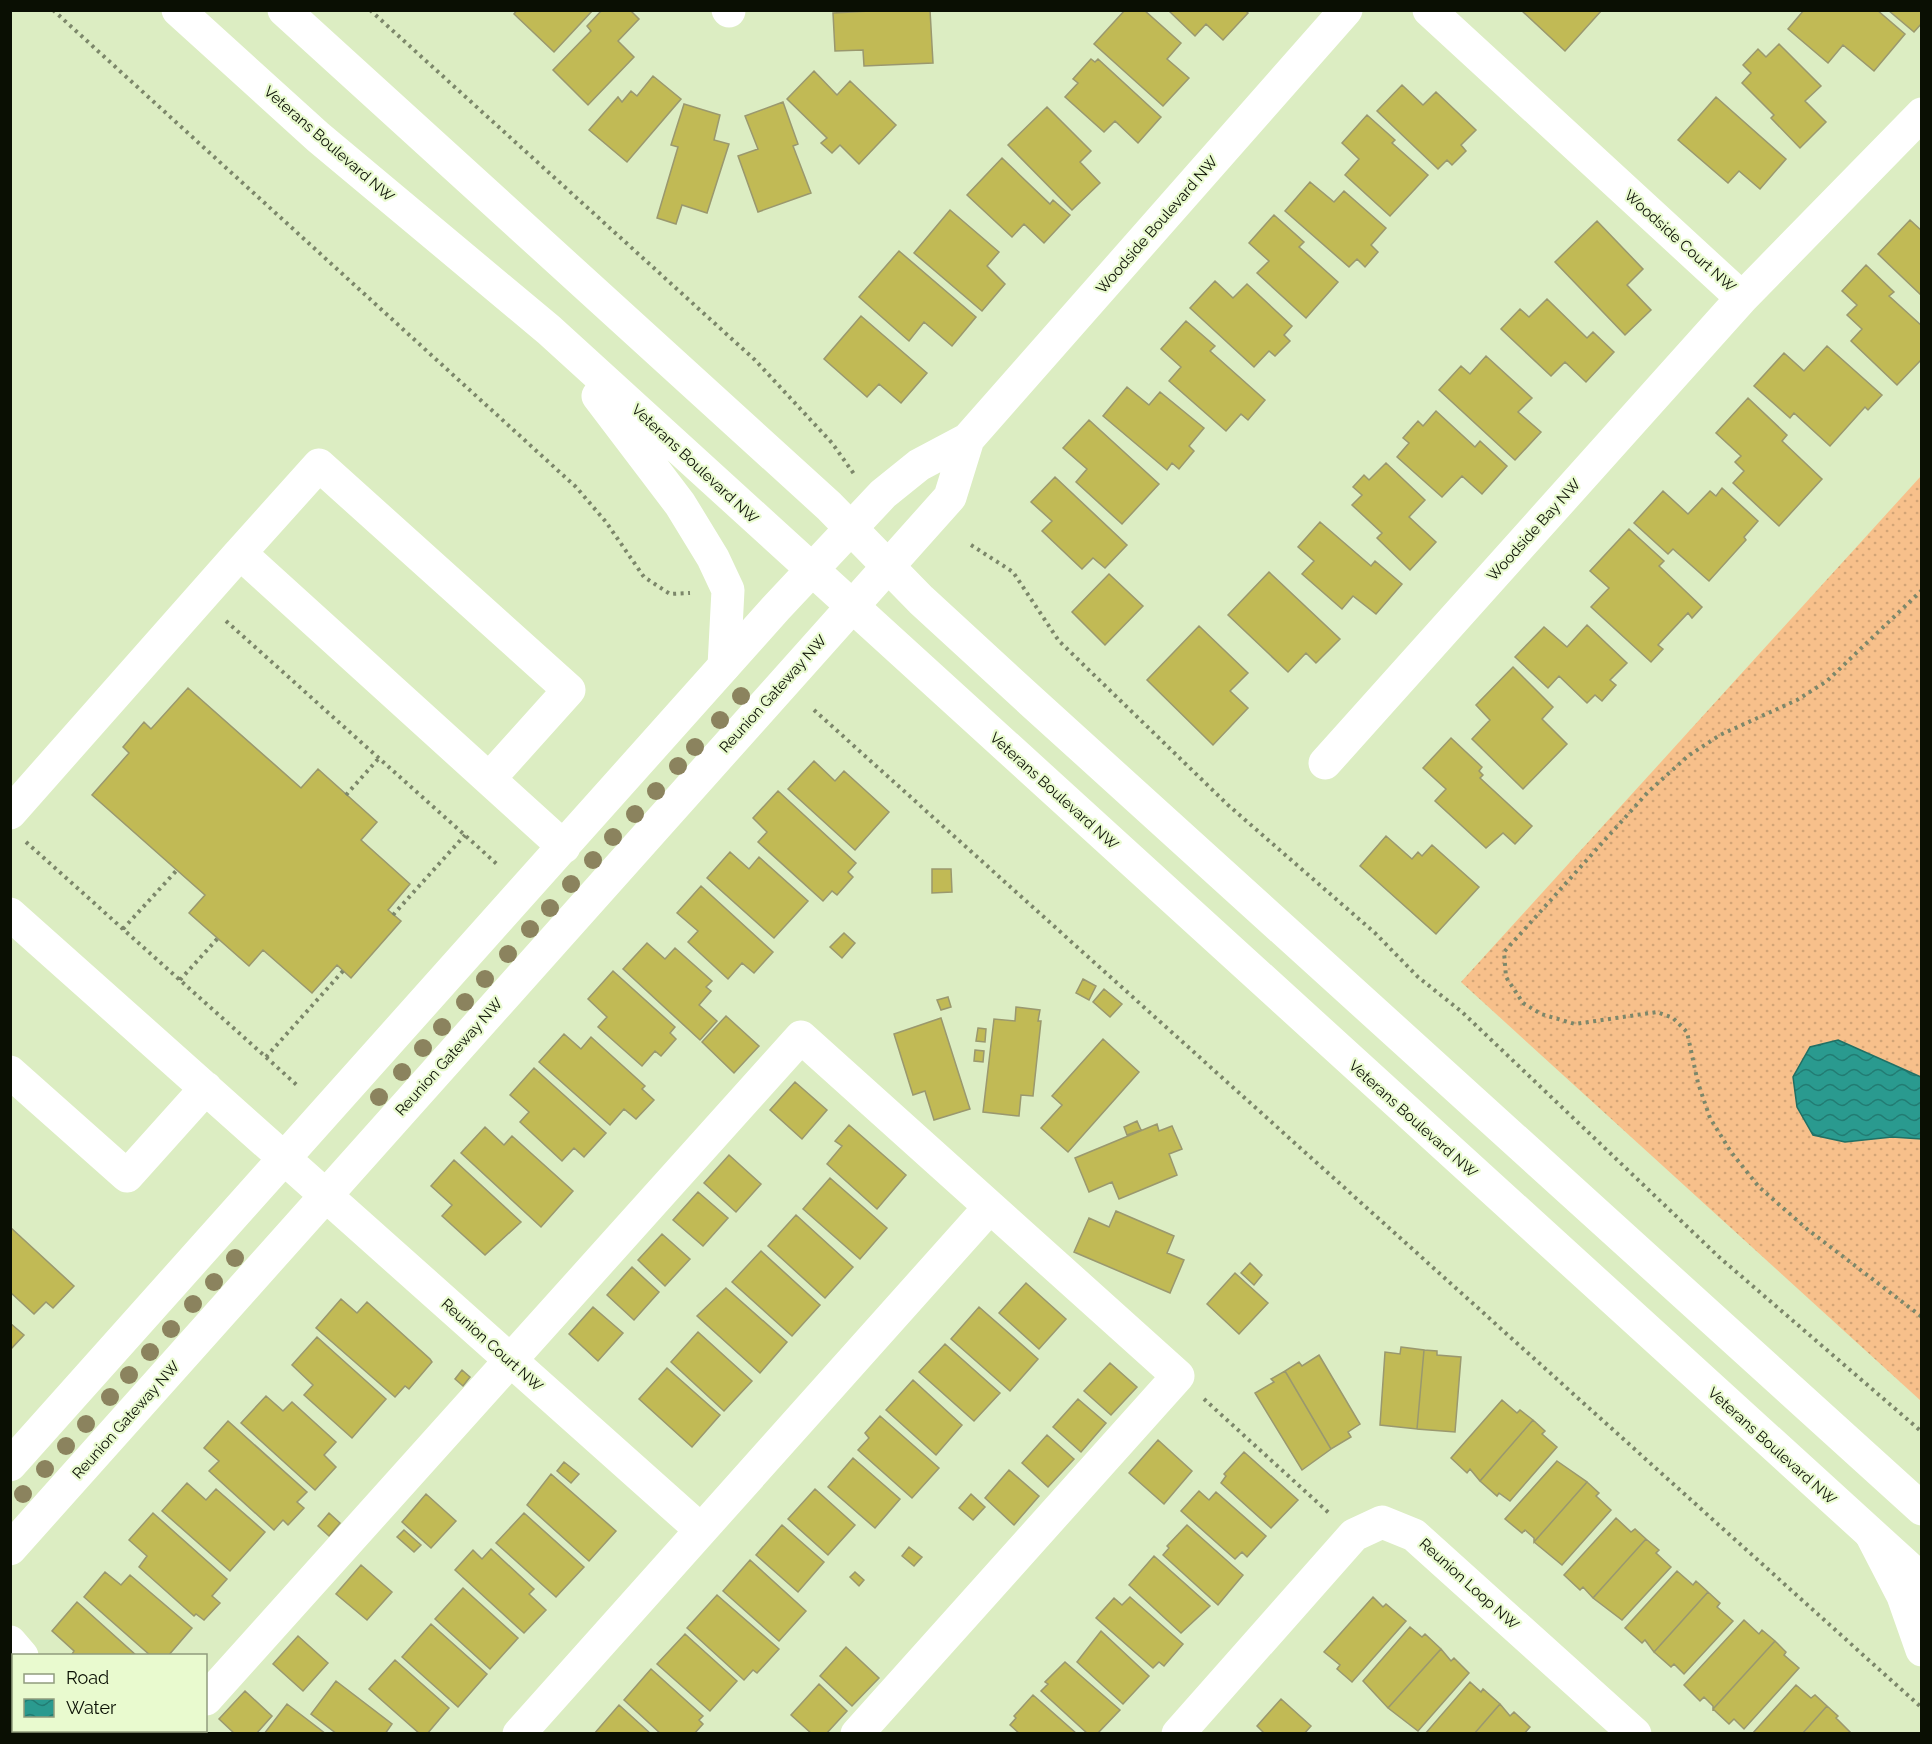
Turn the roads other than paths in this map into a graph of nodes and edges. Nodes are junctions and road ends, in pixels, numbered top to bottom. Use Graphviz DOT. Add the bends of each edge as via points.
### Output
graph roads {
  1 [pos="178,10"];
  2 [pos="284,10"];
  3 [pos="1346,10"];
  4 [pos="1429,10"];
  5 [pos="1922,114"];
  6 [pos="1742,298"];
  7 [pos="549,330"];
  8 [pos="968,439"];
  9 [pos="851,528"];
  10 [pos="240,553"];
  11 [pos="888,566"];
  12 [pos="812,570"];
  13 [pos="851,606"];
  14 [pos="724,666"];
  15 [pos="1325,763"];
  16 [pos="489,779"];
  17 [pos="17,826"];
  18 [pos="564,847"];
  19 [pos="10,914"];
  20 [pos="10,1072"];
  21 [pos="206,1088"];
  22 [pos="285,1158"];
  23 [pos="326,1196"];
  24 [pos="990,1207"];
  25 [pos="510,1360"];
  26 [pos="10,1465"];
  27 [pos="1922,1509"];
  28 [pos="701,1530"];
  29 [pos="1872,1536"];
  30 [pos="10,1549"];
  31 [pos="1922,1580"];
  32 [pos="10,1642"];
  33 [pos="1922,1650"];
  34 [pos="20,1654"];
  35 [pos="207,1698"];
  36 [pos="519,1734"];
  37 [pos="857,1734"];
  38 [pos="1178,1734"];
  39 [pos="1635,1734"];
  1 -- 7 [label="street, Veterans Boulevard NW" via="318,137"];
  2 -- 9 [label="street"];
  3 -- 8 [label="street, Woodside Boulevard NW"];
  4 -- 6 [label="street, Woodside Court NW"];
  5 -- 6 [label="street, Woodside Court NW"];
  6 -- 15 [label="street, Woodside Bay NW"];
  7 -- 12 [label="street, Veterans Boulevard NW"];
  7 -- 14 [label="street" via="680,504 713,558 728,590"];
  8 -- 9 [label="street, Woodside Boulevard NW" via="919,465 883,494"];
  8 -- 11 [label="street, Woodside Boulevard NW" via="950,497"];
  9 -- 11 [label="street"];
  9 -- 12 [label="street"];
  10 -- 16 [label="street"];
  10 -- 16 [label="street" via="319,465 569,690"];
  10 -- 17 [label="street"];
  11 -- 13 [label="street, Reunion Gateway NW"];
  11 -- 27 [label="street" via="1032,702"];
  12 -- 13 [label="street, Veterans Boulevard NW"];
  12 -- 14 [label="street"];
  13 -- 23 [label="street, Reunion Gateway NW"];
  13 -- 29 [label="street, Veterans Boulevard NW"];
  14 -- 18 [label="street"];
  16 -- 18 [label="street"];
  18 -- 22 [label="street"];
  19 -- 21 [label="street, Reunion Court NW"];
  20 -- 21 [label="street" via="127,1176"];
  21 -- 22 [label="street, Reunion Court NW"];
  22 -- 23 [label="street, Reunion Court NW"];
  22 -- 26 [label="street"];
  23 -- 25 [label="street, Reunion Court NW"];
  23 -- 30 [label="street, Reunion Gateway NW"];
  24 -- 25 [label="street" via="801,1037"];
  24 -- 28 [label="street"];
  24 -- 37 [label="street" via="1178,1376"];
  25 -- 28 [label="street, Reunion Court NW"];
  25 -- 35 [label="street"];
  28 -- 36 [label="street"];
  29 -- 31 [label="street, Veterans Boulevard NW"];
  29 -- 33 [label="street" via="1903,1596"];
  32 -- 34 [label="street"];
  38 -- 39 [label="street, Reunion Loop NW" via="1354,1535 1382,1522 1414,1535"];
}
